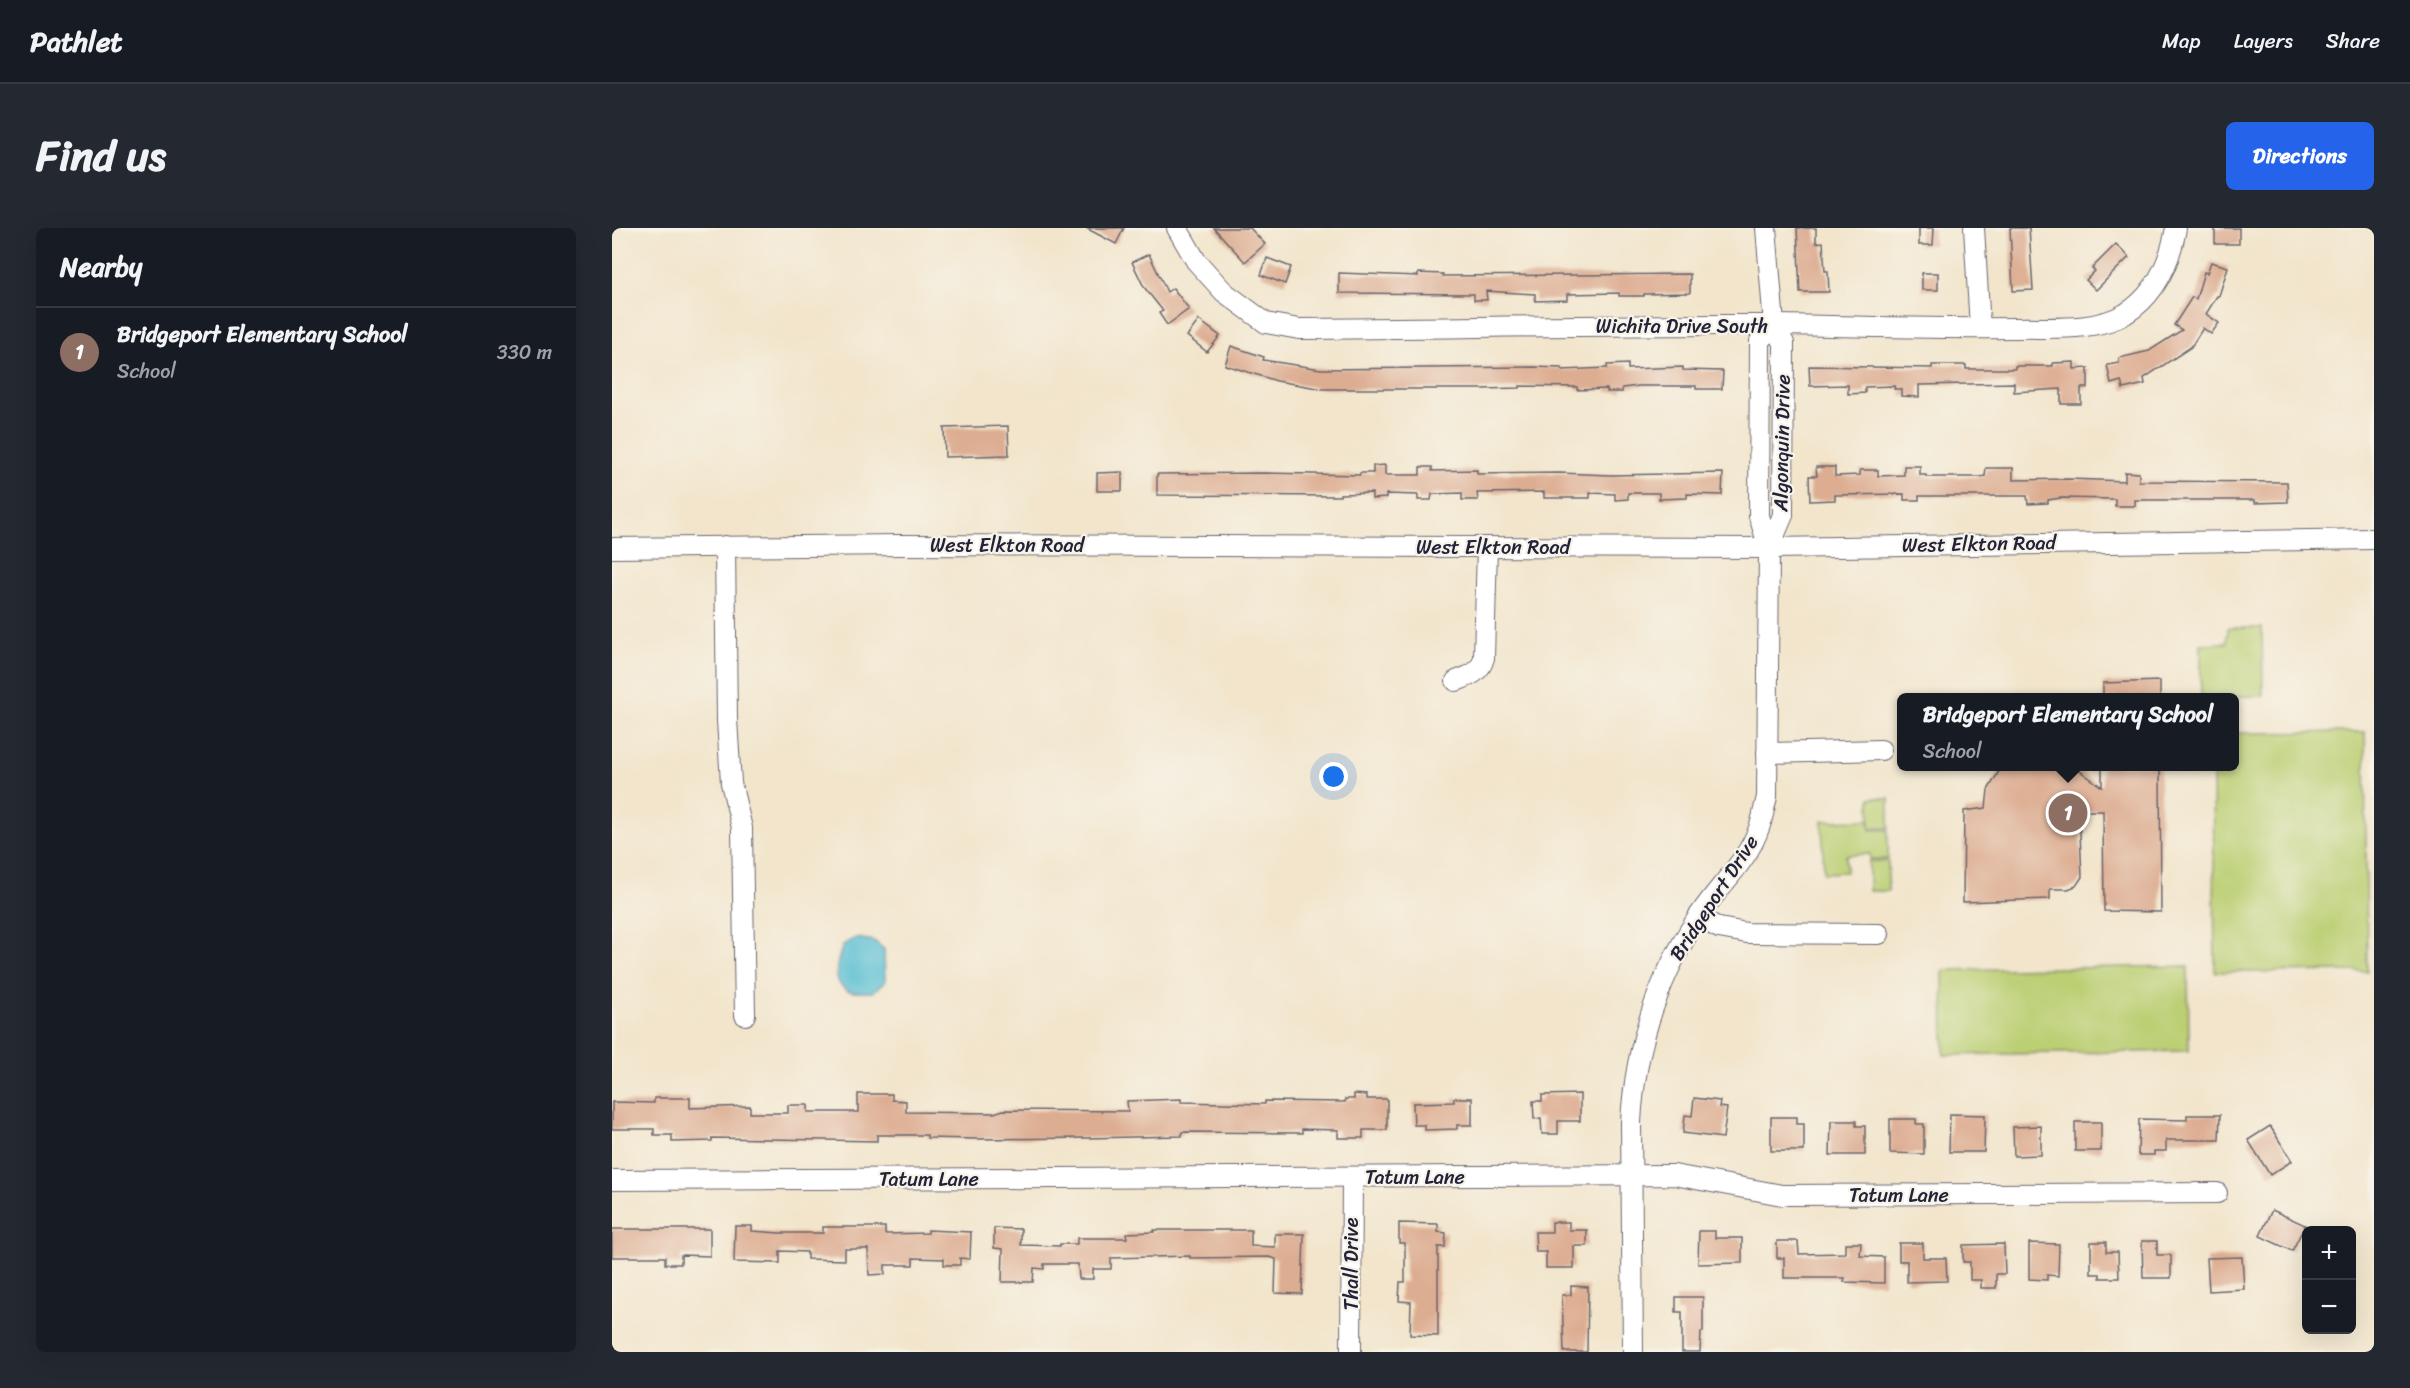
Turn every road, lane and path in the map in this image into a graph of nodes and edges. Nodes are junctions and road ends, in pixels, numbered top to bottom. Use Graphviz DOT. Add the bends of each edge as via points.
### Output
graph roads {
  1 [pos="1178,228"];
  2 [pos="1766,228"];
  3 [pos="1974,228"];
  4 [pos="2176,228"];
  5 [pos="1774,326"];
  6 [pos="1980,328"];
  7 [pos="2374,539"];
  8 [pos="725,546"];
  9 [pos="612,548"];
  10 [pos="1487,548"];
  11 [pos="1769,548"];
  12 [pos="1456,681"];
  13 [pos="1881,750"];
  14 [pos="1767,753"];
  15 [pos="1698,917"];
  16 [pos="1879,934"];
  17 [pos="745,1015"];
  18 [pos="1631,1175"];
  19 [pos="1352,1177"];
  20 [pos="612,1180"];
  21 [pos="2217,1193"];
  22 [pos="1351,1352"];
  23 [pos="1633,1352"];
  1 -- 5 [label="street, Wichita Drive South" via="1196,261 1224,292 1266,323 1299,329"];
  2 -- 5 [label="street"];
  3 -- 6 [label="street"];
  4 -- 6 [label="street, Wichita Drive South" via="2162,274 2146,297 2125,314 2100,323 2070,327"];
  5 -- 6 [label="street, Wichita Drive South"];
  5 -- 11 [label="street, Algonquin Drive" via="1760,341 1759,516"];
  7 -- 11 [label="street, West Elkton Road"];
  8 -- 9 [label="street, West Elkton Road"];
  8 -- 10 [label="street, West Elkton Road"];
  8 -- 17 [label="street" via="727,720 731,783 742,828"];
  10 -- 11 [label="street, West Elkton Road"];
  10 -- 12 [label="street" via="1484,658 1477,672"];
  11 -- 14 [label="street, Bridgeport Drive"];
  13 -- 14 [label="street"];
  14 -- 15 [label="street, Bridgeport Drive" via="1767,797 1759,829 1742,859"];
  15 -- 16 [label="street" via="1719,928 1748,933"];
  15 -- 18 [label="street, Bridgeport Drive" via="1672,960 1643,1040 1633,1087"];
  18 -- 19 [label="street, Tatum Lane"];
  18 -- 21 [label="street, Tatum Lane" via="1683,1176 1782,1195"];
  18 -- 23 [label="street, Bridgeport Drive"];
  19 -- 20 [label="street, Tatum Lane"];
  19 -- 22 [label="street, Thall Drive"];
}
